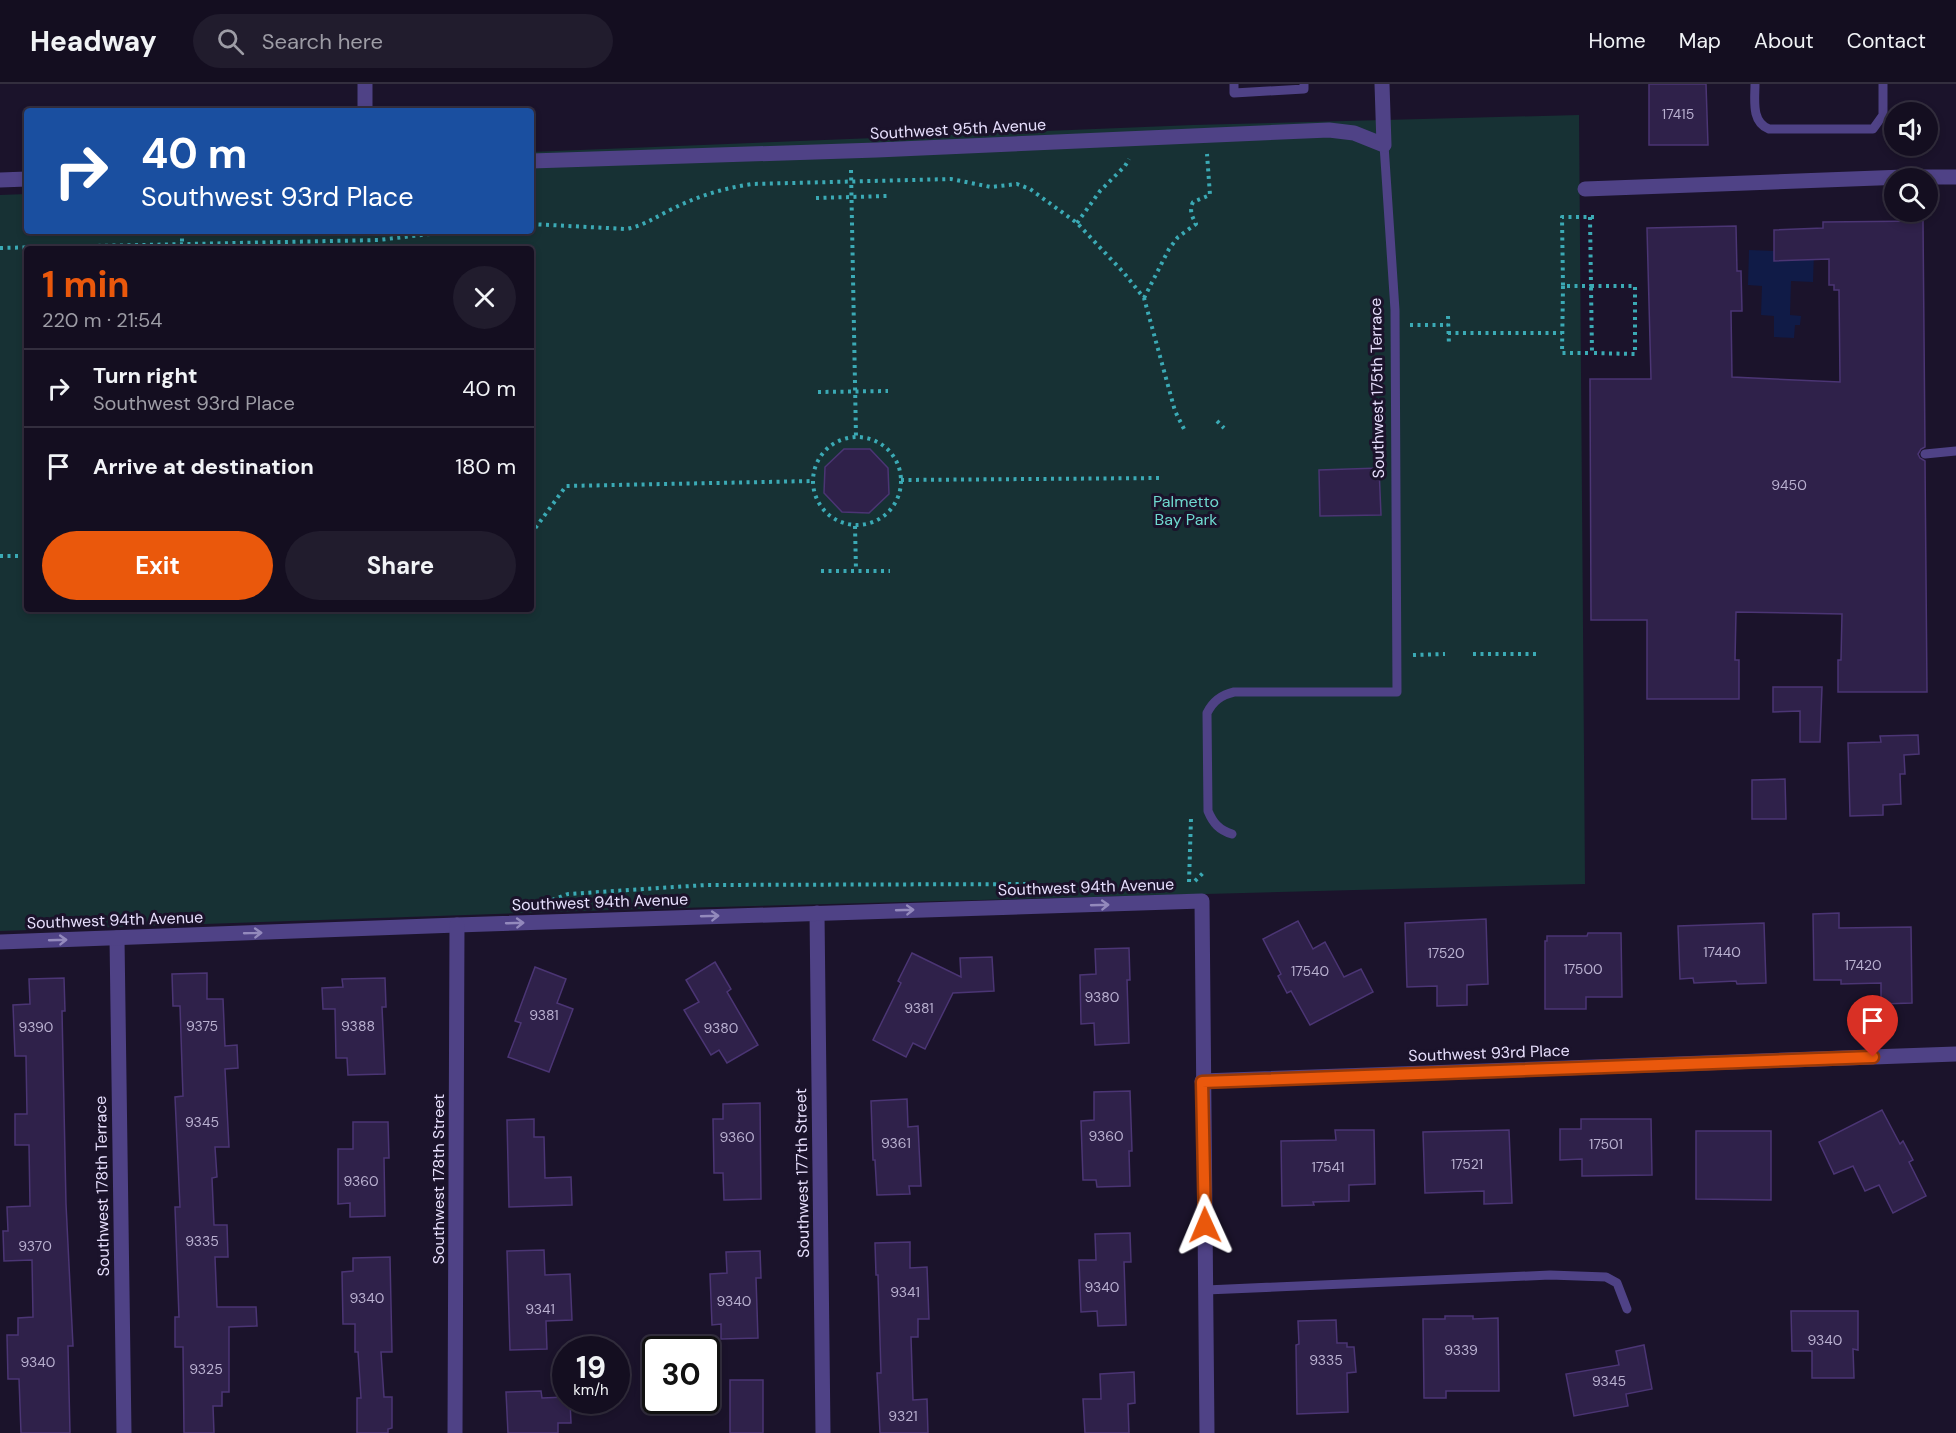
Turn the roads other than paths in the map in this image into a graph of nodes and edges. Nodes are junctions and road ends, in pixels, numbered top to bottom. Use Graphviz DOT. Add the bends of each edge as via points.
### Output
graph roads {
  1 [pos="365,84"];
  2 [pos="1234,84"];
  3 [pos="1304,84"];
  4 [pos="1382,84"];
  5 [pos="1755,84"];
  6 [pos="1883,84"];
  7 [pos="366,108"];
  8 [pos="1384,145"];
  9 [pos="534,161"];
  10 [pos="1956,177"];
  11 [pos="24,179"];
  12 [pos="0,180"];
  13 [pos="1585,189"];
  14 [pos="1956,451"];
  15 [pos="1925,454"];
  16 [pos="1233,834"];
  17 [pos="817,913"];
  18 [pos="457,925"];
  19 [pos="117,938"];
  20 [pos="0,942"];
  21 [pos="1956,1054"];
  22 [pos="1202,1082"];
  23 [pos="1206,1290"];
  24 [pos="1627,1309"];
  25 [pos="124,1433"];
  26 [pos="455,1433"];
  27 [pos="823,1433"];
  28 [pos="1207,1433"];
  1 -- 7 [label="street"];
  2 -- 3 [label="lane" via="1234,93 1304,89"];
  4 -- 8 [label="street, Southwest 175th Terrace"];
  5 -- 6 [label="lane" via="1760,126 1873,129 1883,115"];
  8 -- 9 [label="street, Southwest 95th Avenue" via="1354,133 1329,130"];
  8 -- 16 [label="lane, Southwest 175th Terrace" via="1395,310 1396,692 1234,692 1217,699 1207,713 1208,811 1218,827"];
  10 -- 13 [label="street"];
  11 -- 12 [label="street"];
  14 -- 15 [label="lane"];
  18 -- 17 [label="street, Southwest 94th Avenue, one-way"];
  17 -- 22 [label="street, Southwest 94th Avenue, one-way" via="1202,902"];
  17 -- 27 [label="street, Southwest 177th Street"];
  19 -- 18 [label="street, Southwest 94th Avenue, one-way"];
  18 -- 26 [label="street, Southwest 178th Street"];
  20 -- 19 [label="street, Southwest 94th Avenue, one-way"];
  19 -- 25 [label="street, Southwest 178th Terrace"];
  21 -- 22 [label="street, Southwest 93rd Place"];
  22 -- 23 [label="street"];
  23 -- 24 [label="lane" via="1550,1275 1606,1277 1617,1283"];
  23 -- 28 [label="street"];
}
